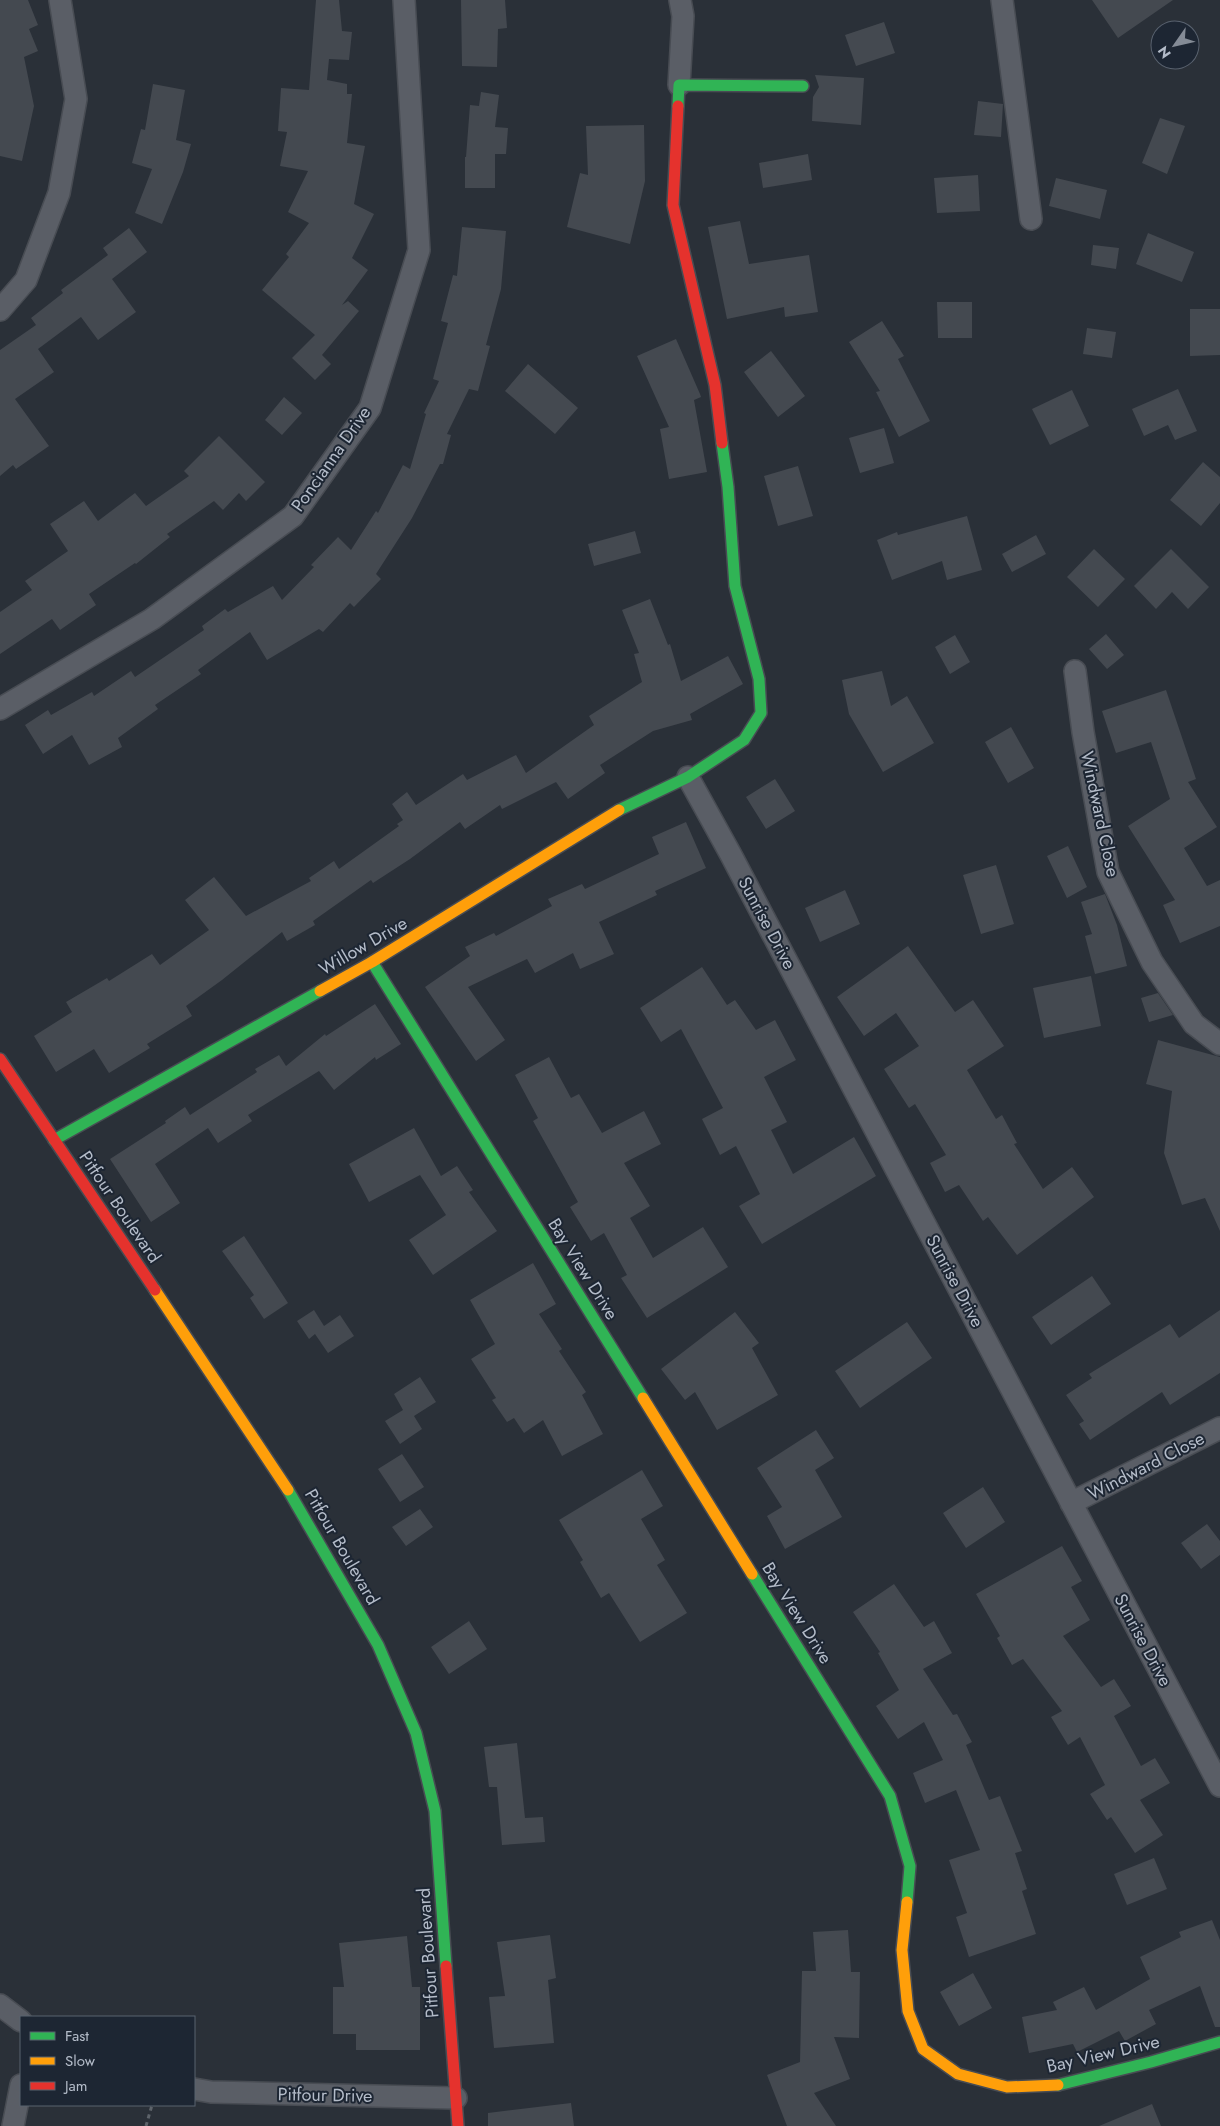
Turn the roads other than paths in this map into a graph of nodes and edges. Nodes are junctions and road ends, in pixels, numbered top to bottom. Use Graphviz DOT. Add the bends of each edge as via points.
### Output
graph roads {
  1 [pos="60,0"];
  2 [pos="404,0"];
  3 [pos="680,0"];
  4 [pos="1002,0"];
  5 [pos="679,85"];
  6 [pos="803,86"];
  7 [pos="1031,219"];
  8 [pos="0,310"];
  9 [pos="1075,671"];
  10 [pos="0,709"];
  11 [pos="688,778"];
  12 [pos="372,962"];
  13 [pos="1220,1044"];
  14 [pos="0,1059"];
  15 [pos="54,1140"];
  16 [pos="1220,1428"];
  17 [pos="1071,1503"];
  18 [pos="1219,1783"];
  19 [pos="0,2005"];
  20 [pos="20,2020"];
  21 [pos="1220,2042"];
  22 [pos="195,2089"];
  23 [pos="20,2090"];
  24 [pos="456,2098"];
  25 [pos="13,2126"];
  26 [pos="458,2126"];
  1 -- 8 [label="street" via="76,100 59,193 26,280"];
  2 -- 10 [label="street, Poncianna Drive" via="419,250 370,408 293,516 152,619"];
  3 -- 5 [label="street" via="683,16"];
  4 -- 7 [label="street"];
  5 -- 6 [label="street"];
  5 -- 11 [label="street, Willow Drive" via="673,205 715,385 728,487 734,586 759,679 761,712 744,740"];
  9 -- 13 [label="street, Windward Close" via="1108,872 1152,962 1194,1024"];
  11 -- 12 [label="street, Willow Drive" via="629,804"];
  11 -- 17 [label="street, Sunrise Drive"];
  12 -- 15 [label="street, Willow Drive"];
  12 -- 21 [label="street, Bay View Drive" via="890,1796 910,1866 902,1950 908,2011 923,2049 958,2074 1007,2087 1057,2086"];
  14 -- 15 [label="street, Pitfour Boulevard"];
  15 -- 24 [label="street, Pitfour Boulevard" via="296,1501 378,1645 416,1733 435,1811"];
  16 -- 17 [label="street, Windward Close"];
  17 -- 18 [label="street, Sunrise Drive"];
  19 -- 20 [label="street"];
  22 -- 24 [label="street, Pitfour Drive"];
  23 -- 25 [label="street"];
  24 -- 26 [label="street, Pitfour Boulevard"];
}
